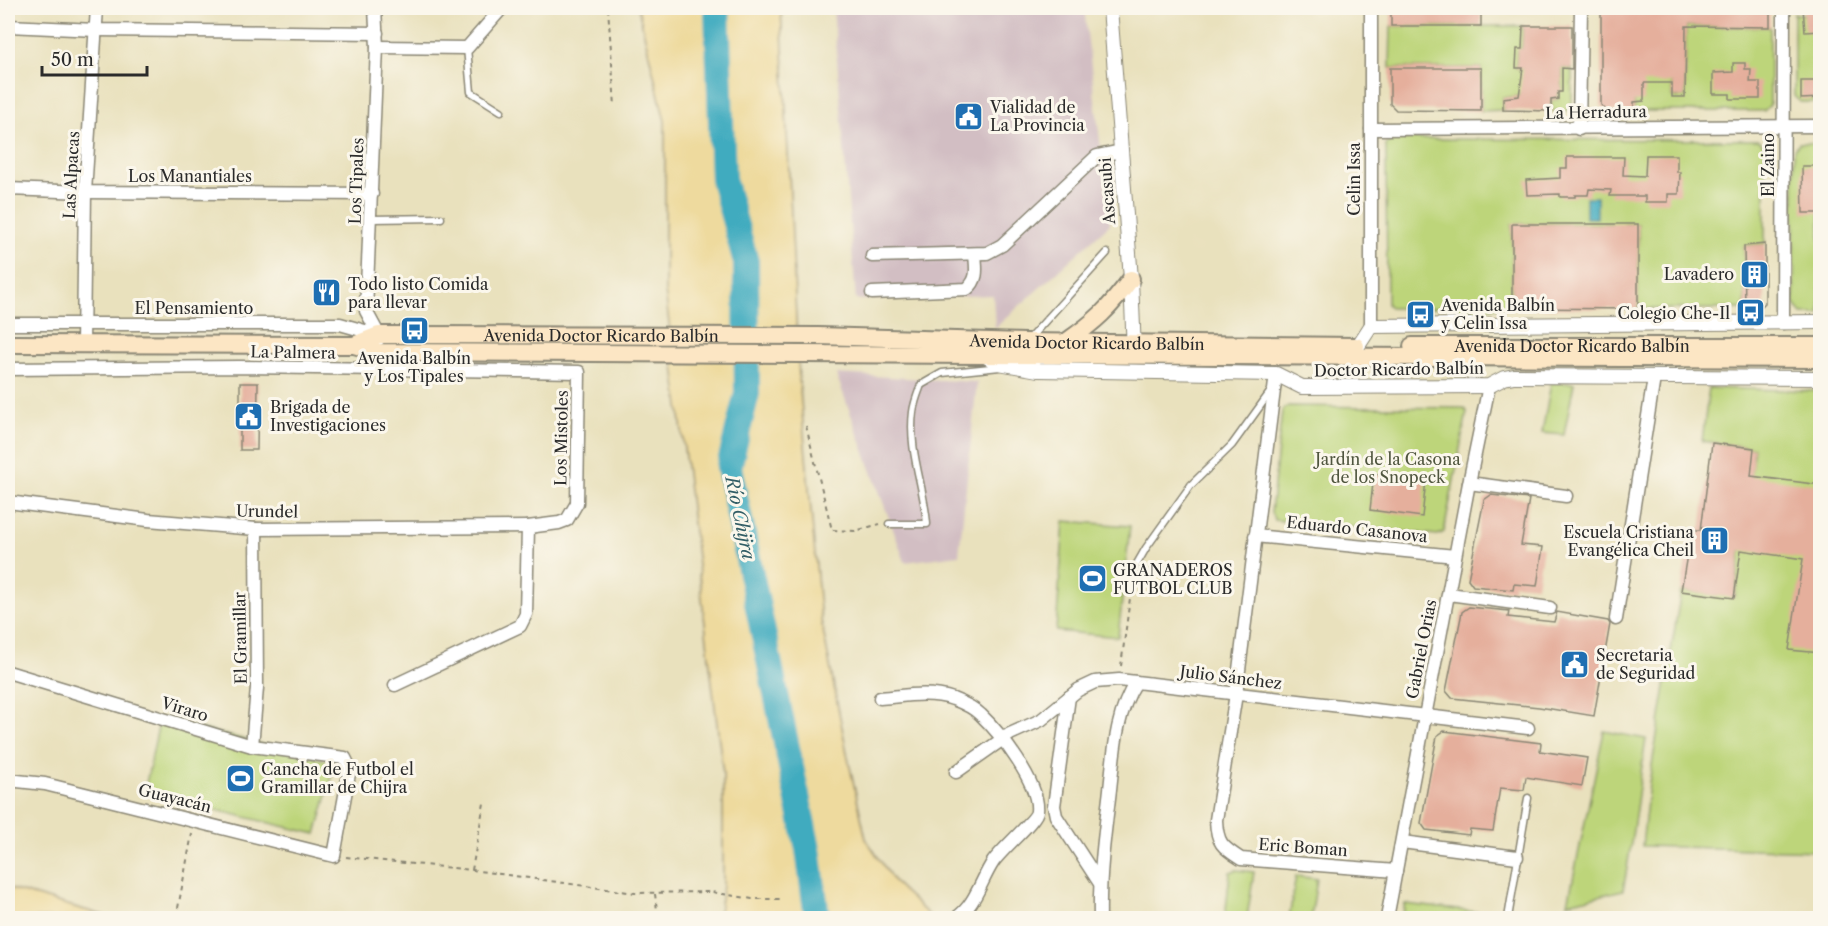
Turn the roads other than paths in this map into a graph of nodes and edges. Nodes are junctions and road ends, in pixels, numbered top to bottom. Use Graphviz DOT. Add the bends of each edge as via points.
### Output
graph roads {
  1 [pos="97,8"];
  2 [pos="375,8"];
  3 [pos="502,8"];
  4 [pos="1110,8"];
  5 [pos="1371,8"];
  6 [pos="1581,8"];
  7 [pos="1784,8"];
  8 [pos="8,26"];
  9 [pos="96,30"];
  10 [pos="377,33"];
  11 [pos="377,47"];
  12 [pos="467,48"];
  13 [pos="501,111"];
  14 [pos="1785,126"];
  15 [pos="1821,126"];
  16 [pos="1371,129"];
  17 [pos="1579,129"];
  18 [pos="1121,151"];
  19 [pos="8,189"];
  20 [pos="86,192"];
  21 [pos="372,194"];
  22 [pos="441,218"];
  23 [pos="371,219"];
  24 [pos="1107,253"];
  25 [pos="975,254"];
  26 [pos="872,256"];
  27 [pos="1131,279"];
  28 [pos="872,293"];
  29 [pos="1821,322"];
  30 [pos="1784,323"];
  31 [pos="8,324"];
  32 [pos="84,324"];
  33 [pos="1371,326"];
  34 [pos="1025,342"];
  35 [pos="1066,342"];
  36 [pos="8,344"];
  37 [pos="379,344"];
  38 [pos="818,344"];
  39 [pos="83,345"];
  40 [pos="238,345"];
  41 [pos="1358,346"];
  42 [pos="1821,346"];
  43 [pos="983,354"];
  44 [pos="1134,357"];
  45 [pos="1821,359"];
  46 [pos="1012,366"];
  47 [pos="239,367"];
  48 [pos="8,369"];
  49 [pos="579,372"];
  50 [pos="1654,378"];
  51 [pos="1821,378"];
  52 [pos="1275,380"];
  53 [pos="1489,386"];
  54 [pos="1468,483"];
  55 [pos="1566,496"];
  56 [pos="8,502"];
  57 [pos="889,524"];
  58 [pos="528,527"];
  59 [pos="256,529"];
  60 [pos="1255,536"];
  61 [pos="1455,556"];
  62 [pos="1132,589"];
  63 [pos="1449,594"];
  64 [pos="1550,608"];
  65 [pos="1616,619"];
  66 [pos="8,672"];
  67 [pos="1136,682"];
  68 [pos="395,685"];
  69 [pos="1236,694"];
  70 [pos="1069,697"];
  71 [pos="880,698"];
  72 [pos="1424,715"];
  73 [pos="1528,728"];
  74 [pos="1001,739"];
  75 [pos="252,746"];
  76 [pos="956,772"];
  77 [pos="8,780"];
  78 [pos="1528,798"];
  79 [pos="1054,806"];
  80 [pos="1038,812"];
  81 [pos="1402,842"];
  82 [pos="334,856"];
  83 [pos="1517,857"];
  84 [pos="1396,871"];
  85 [pos="1100,882"];
  86 [pos="956,918"];
  87 [pos="1100,918"];
  88 [pos="1387,918"];
  89 [pos="1508,918"];
  1 -- 9 [label="street, Las Alpacas"];
  2 -- 10 [label="street, Los Tipales"];
  3 -- 12 [label="street"];
  4 -- 18 [label="street, Ascasubi"];
  5 -- 16 [label="street, Celin Issa"];
  6 -- 17 [label="street"];
  7 -- 14 [label="street, El Zaino"];
  8 -- 9 [label="street"];
  9 -- 10 [label="street"];
  9 -- 20 [label="street, Las Alpacas"];
  10 -- 11 [label="street, Los Tipales"];
  11 -- 12 [label="street"];
  11 -- 21 [label="street, Los Tipales"];
  12 -- 13 [label="lane" via="471,93"];
  14 -- 15 [label="street, La Herradura"];
  14 -- 17 [label="street, La Herradura"];
  14 -- 30 [label="street, El Zaino"];
  16 -- 17 [label="street, La Herradura"];
  16 -- 33 [label="street, Celin Issa"];
  18 -- 25 [label="street" via="1096,156 1002,245"];
  18 -- 27 [label="street, Ascasubi"];
  19 -- 20 [label="street, Los Manantiales"];
  20 -- 21 [label="street, Los Manantiales"];
  20 -- 32 [label="street, Las Alpacas"];
  21 -- 23 [label="street, Los Tipales"];
  22 -- 23 [label="lane"];
  23 -- 37 [label="street, Los Tipales" via="366,311"];
  24 -- 34 [label="lane"];
  25 -- 26 [label="street"];
  25 -- 28 [label="street" via="976,276 967,289"];
  27 -- 35 [label="main road" via="1094,323"];
  27 -- 44 [label="street, Ascasubi"];
  29 -- 30 [label="street"];
  30 -- 33 [label="street"];
  31 -- 32 [label="street, El Pensamiento"];
  32 -- 37 [label="street, El Pensamiento" via="340,324"];
  32 -- 39 [label="street, Las Alpacas"];
  33 -- 41 [label="street"];
  34 -- 35 [label="main road, Avenida Doctor Ricardo Balbín"];
  34 -- 38 [label="main road, Avenida Doctor Ricardo Balbín"];
  35 -- 44 [label="main road, Avenida Doctor Ricardo Balbín"];
  36 -- 39 [label="main road, Avenida Doctor Ricardo Balbín"];
  37 -- 38 [label="main road, Avenida Doctor Ricardo Balbín"];
  37 -- 40 [label="main road, Avenida Doctor Ricardo Balbín"];
  38 -- 43 [label="main road, Avenida Doctor Ricardo Balbín"];
  39 -- 40 [label="main road, Avenida Doctor Ricardo Balbín"];
  40 -- 47 [label="street"];
  41 -- 42 [label="main road, Avenida Doctor Ricardo Balbín"];
  41 -- 44 [label="main road, Avenida Doctor Ricardo Balbín"];
  43 -- 44 [label="main road, Avenida Doctor Ricardo Balbín"];
  43 -- 46 [label="street, Doctor Ricardo Balbín"];
  44 -- 45 [label="main road, Avenida Doctor Ricardo Balbín"];
  44 -- 46 [label="street, Doctor Ricardo Balbín" via="1038,370"];
  44 -- 52 [label="street, Doctor Ricardo Balbín"];
  46 -- 57 [label="lane" via="942,373 921,385 912,411 913,451 927,524"];
  47 -- 48 [label="street, La Palmera"];
  47 -- 49 [label="street, La Palmera"];
  49 -- 58 [label="street, Los Mistoles" via="577,503 567,520"];
  50 -- 51 [label="street, Doctor Ricardo Balbín"];
  50 -- 53 [label="street, Doctor Ricardo Balbín" via="1514,376"];
  50 -- 65 [label="street"];
  52 -- 53 [label="street, Doctor Ricardo Balbín" via="1302,387"];
  52 -- 60 [label="street"];
  52 -- 62 [label="lane" via="1258,412 1232,445 1191,485 1146,548 1134,569"];
  53 -- 54 [label="street, Gabriel Orias"];
  54 -- 55 [label="street"];
  54 -- 61 [label="street, Gabriel Orias"];
  56 -- 59 [label="street, Urundel"];
  58 -- 59 [label="street, Urundel"];
  58 -- 68 [label="street" via="526,614 520,626"];
  59 -- 75 [label="street, El Gramillar" via="258,688"];
  60 -- 61 [label="street, Eduardo Casanova"];
  60 -- 69 [label="street"];
  61 -- 63 [label="street, Gabriel Orias"];
  63 -- 64 [label="street"];
  63 -- 72 [label="street, Gabriel Orias"];
  66 -- 75 [label="street, Viraro"];
  67 -- 69 [label="street, Julio Sánchez"];
  67 -- 70 [label="street, Julio Sánchez" via="1095,682"];
  67 -- 85 [label="street" via="1126,697 1118,726"];
  69 -- 72 [label="street, Julio Sánchez"];
  69 -- 84 [label="street, Eric Boman" via="1216,820 1217,837 1225,849 1240,859"];
  70 -- 74 [label="street, Julio Sánchez" via="1041,720"];
  70 -- 79 [label="street"];
  71 -- 74 [label="street" via="932,694 953,699 979,713"];
  72 -- 73 [label="street, Julio Sánchez"];
  72 -- 81 [label="street, Gabriel Orias"];
  74 -- 76 [label="street, Julio Sánchez"];
  74 -- 80 [label="street" via="1017,757 1035,795"];
  75 -- 82 [label="street, Viraro" via="345,758 350,768"];
  77 -- 82 [label="street, Guayacán" via="45,784"];
  78 -- 83 [label="lane"];
  79 -- 80 [label="street"];
  79 -- 85 [label="street" via="1056,816"];
  80 -- 86 [label="street" via="993,862 965,913"];
  81 -- 83 [label="street"];
  81 -- 84 [label="street, Gabriel Orias"];
  83 -- 89 [label="lane"];
  84 -- 88 [label="street, Gabriel Orias"];
  85 -- 87 [label="street"];
}
